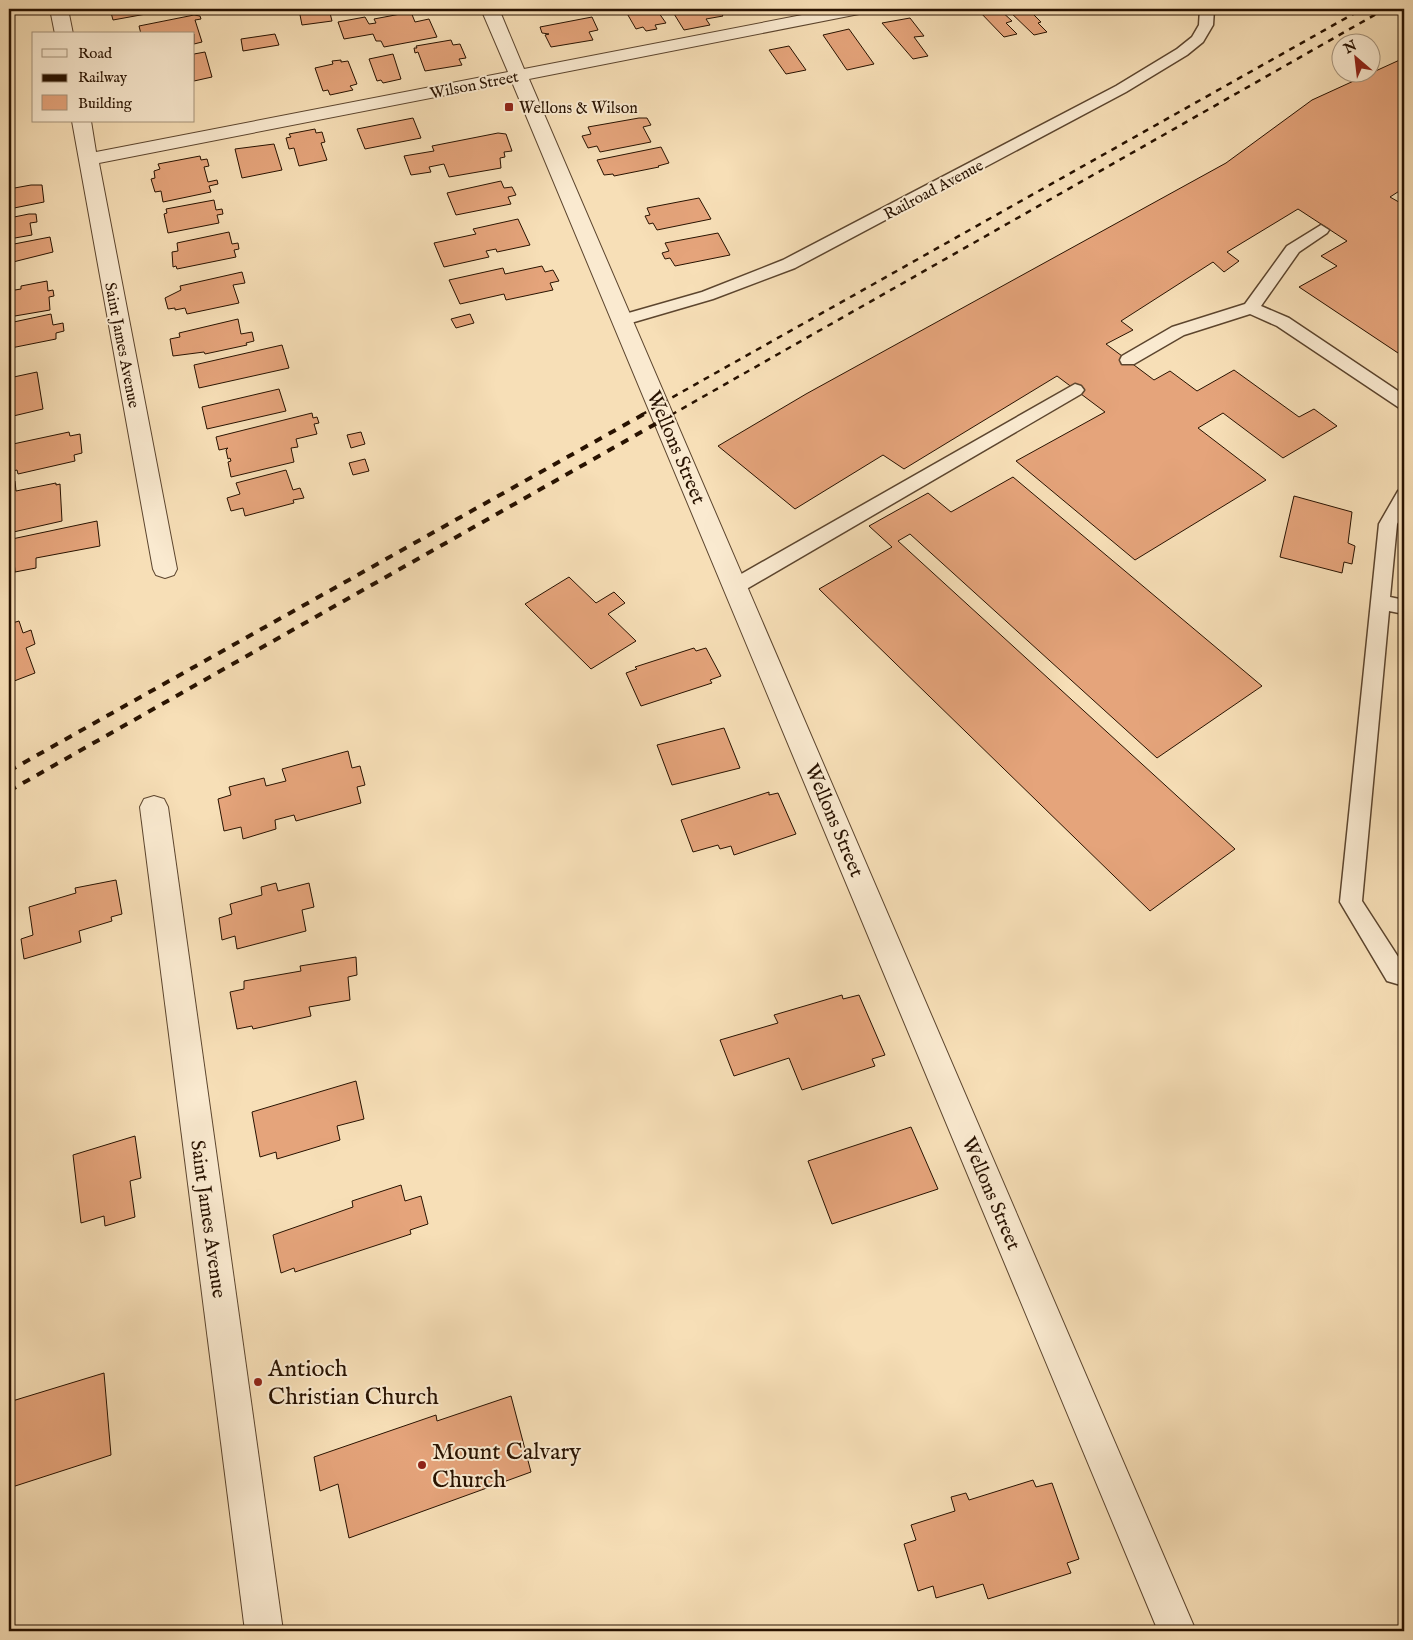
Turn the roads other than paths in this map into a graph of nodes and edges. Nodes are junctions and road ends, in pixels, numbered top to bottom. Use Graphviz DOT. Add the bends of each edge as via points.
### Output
graph roads {
  1 [pos="59,9"];
  2 [pos="490,9"];
  3 [pos="859,9"];
  4 [pos="1207,9"];
  5 [pos="64,32"];
  6 [pos="520,75"];
  7 [pos="81,122"];
  8 [pos="88,159"];
  9 [pos="1321,230"];
  10 [pos="1251,308"];
  11 [pos="624,320"];
  12 [pos="1128,360"];
  13 [pos="1075,390"];
  14 [pos="1404,403"];
  15 [pos="1404,496"];
  16 [pos="1396,526"];
  17 [pos="165,569"];
  18 [pos="736,586"];
  19 [pos="1380,602"];
  20 [pos="1404,607"];
  21 [pos="154,807"];
  22 [pos="1404,976"];
  23 [pos="264,1631"];
  24 [pos="1178,1631"];
  1 -- 5 [label="street"];
  2 -- 6 [label="street, Wellons Street"];
  3 -- 6 [label="street, Wilson Street"];
  4 -- 11 [label="lane, Railroad Avenue" via="1206,25 1198,39 1121,90 789,264 735,288"];
  6 -- 8 [label="street, Wilson Street"];
  6 -- 11 [label="street, Wellons Street"];
  7 -- 8 [label="street, Saint James Avenue"];
  8 -- 17 [label="street, Saint James Avenue"];
  9 -- 10 [label="lane" via="1293,249"];
  10 -- 12 [label="lane" via="1178,331"];
  10 -- 14 [label="lane" via="1283,322"];
  11 -- 18 [label="street, Wellons Street"];
  13 -- 18 [label="lane"];
  15 -- 16 [label="lane"];
  16 -- 19 [label="lane"];
  18 -- 24 [label="street, Wellons Street"];
  19 -- 20 [label="lane"];
  19 -- 22 [label="lane" via="1351,902 1395,974"];
  21 -- 23 [label="street, Saint James Avenue"];
}
